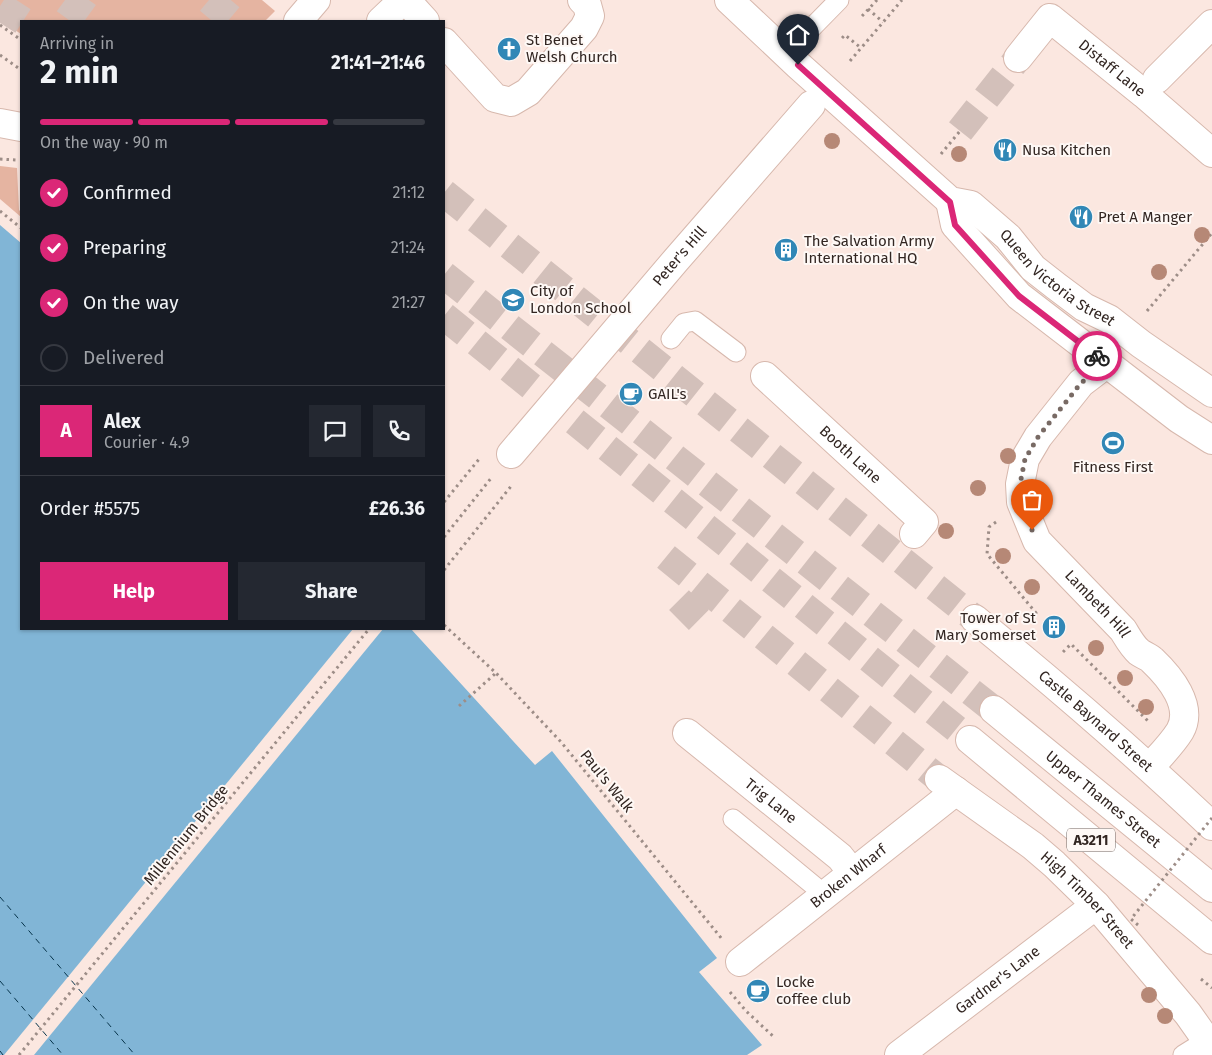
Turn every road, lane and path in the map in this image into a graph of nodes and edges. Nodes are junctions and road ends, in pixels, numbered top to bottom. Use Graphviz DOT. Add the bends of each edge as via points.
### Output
graph roads {
  1 [pos="316,0"];
  2 [pos="404,0"];
  3 [pos="582,0"];
  4 [pos="729,0"];
  5 [pos="839,0"];
  6 [pos="902,0"];
  7 [pos="868,9"];
  8 [pos="299,20"];
  9 [pos="382,20"];
  10 [pos="424,20"];
  11 [pos="883,22"];
  12 [pos="1212,24"];
  13 [pos="0,25"];
  14 [pos="20,39"];
  15 [pos="840,40"];
  16 [pos="445,43"];
  17 [pos="861,48"];
  18 [pos="786,54"];
  19 [pos="0,55"];
  20 [pos="1018,58"];
  21 [pos="850,60"];
  22 [pos="20,69"];
  23 [pos="1157,79"];
  24 [pos="810,105"];
  25 [pos="0,123"];
  26 [pos="20,127"];
  27 [pos="960,131"];
  28 [pos="1212,153"];
  29 [pos="941,154"];
  30 [pos="0,159"];
  31 [pos="20,160"];
  32 [pos="950,202"];
  33 [pos="0,211"];
  34 [pos="20,227"];
  35 [pos="1212,233"];
  36 [pos="1152,306"];
  37 [pos="671,339"];
  38 [pos="736,352"];
  39 [pos="1106,364"];
  40 [pos="765,376"];
  41 [pos="1212,393"];
  42 [pos="1212,440"];
  43 [pos="511,454"];
  44 [pos="481,458"];
  45 [pos="514,483"];
  46 [pos="445,501"];
  47 [pos="1000,518"];
  48 [pos="925,526"];
  49 [pos="445,536"];
  50 [pos="445,569"];
  51 [pos="975,620"];
  52 [pos="1023,626"];
  53 [pos="445,627"];
  54 [pos="368,630"];
  55 [pos="1058,657"];
  56 [pos="496,673"];
  57 [pos="459,706"];
  58 [pos="994,710"];
  59 [pos="1154,728"];
  60 [pos="687,732"];
  61 [pos="970,740"];
  62 [pos="1150,767"];
  63 [pos="947,785"];
  64 [pos="1212,818"];
  65 [pos="733,819"];
  66 [pos="1212,826"];
  67 [pos="852,872"];
  68 [pos="1212,888"];
  69 [pos="824,894"];
  70 [pos="1096,905"];
  71 [pos="1138,925"];
  72 [pos="1212,940"];
  73 [pos="740,962"];
  74 [pos="775,1038"];
  75 [pos="1210,1042"];
  76 [pos="19,1055"];
  77 [pos="899,1055"];
  78 [pos="1183,1055"];
  1 -- 8 [label="street"];
  2 -- 9 [label="street"];
  2 -- 10 [label="street"];
  3 -- 16 [label="street" via="587,4 590,16 584,28 528,92 512,102 495,98"];
  4 -- 18 [label="street, Queen Victoria Street"];
  5 -- 18 [label="lane"];
  6 -- 11 [label="path"];
  7 -- 11 [label="path"];
  11 -- 17 [label="path"];
  12 -- 23 [label="street"];
  13 -- 14 [label="path"];
  15 -- 17 [label="path" via="845,35"];
  17 -- 21 [label="path"];
  18 -- 32 [label="street, Queen Victoria Street"];
  19 -- 22 [label="path"];
  20 -- 28 [label="street, Distaff Lane" via="1050,18"];
  24 -- 43 [label="street, Peter's Hill"];
  25 -- 26 [label="street"];
  27 -- 29 [label="path"];
  30 -- 31 [label="path"];
  32 -- 39 [label="street, Queen Victoria Street" via="955,225 1019,296"];
  32 -- 41 [label="street, Queen Victoria Street" via="971,205 1008,237 1033,268 1084,307 1109,319"];
  33 -- 34 [label="path"];
  35 -- 36 [label="path"];
  37 -- 38 [label="lane" via="684,323 695,321"];
  39 -- 42 [label="street, Queen Victoria Street"];
  39 -- 62 [label="street, Lambeth Hill" via="1081,383 1034,444 1025,459 1020,484 1021,502 1037,541 1176,688 1182,701 1184,719 1180,731"];
  40 -- 48 [label="street, Booth Lane"];
  43 -- 49 [label="path"];
  44 -- 46 [label="path"];
  45 -- 50 [label="path"];
  47 -- 52 [label="path" via="989,527 987,554 1036,612"];
  51 -- 62 [label="street, Castle Baynard Street"];
  53 -- 56 [label="path, Paul's Walk"];
  54 -- 76 [label="path, Millennium Bridge"];
  55 -- 59 [label="path" via="1071,644"];
  56 -- 57 [label="path"];
  56 -- 73 [label="path, Paul's Walk" via="561,742"];
  58 -- 68 [label="street, Upper Thames Street / A3211"];
  60 -- 67 [label="street, Trig Lane" via="840,857"];
  61 -- 72 [label="street, A3211"];
  62 -- 66 [label="street, Castle Baynard Street"];
  63 -- 67 [label="street, Broken Wharf"];
  63 -- 70 [label="street, High Timber Street" via="1033,846"];
  64 -- 71 [label="path, bridge" via="1131,920"];
  65 -- 69 [label="lane"];
  67 -- 69 [label="street, Broken Wharf"];
  69 -- 73 [label="street, Broken Wharf"];
  70 -- 75 [label="street, High Timber Street"];
  70 -- 77 [label="street, Gardner's Lane"];
  73 -- 74 [label="path" via="719,979"];
  75 -- 78 [label="lane"];
}
